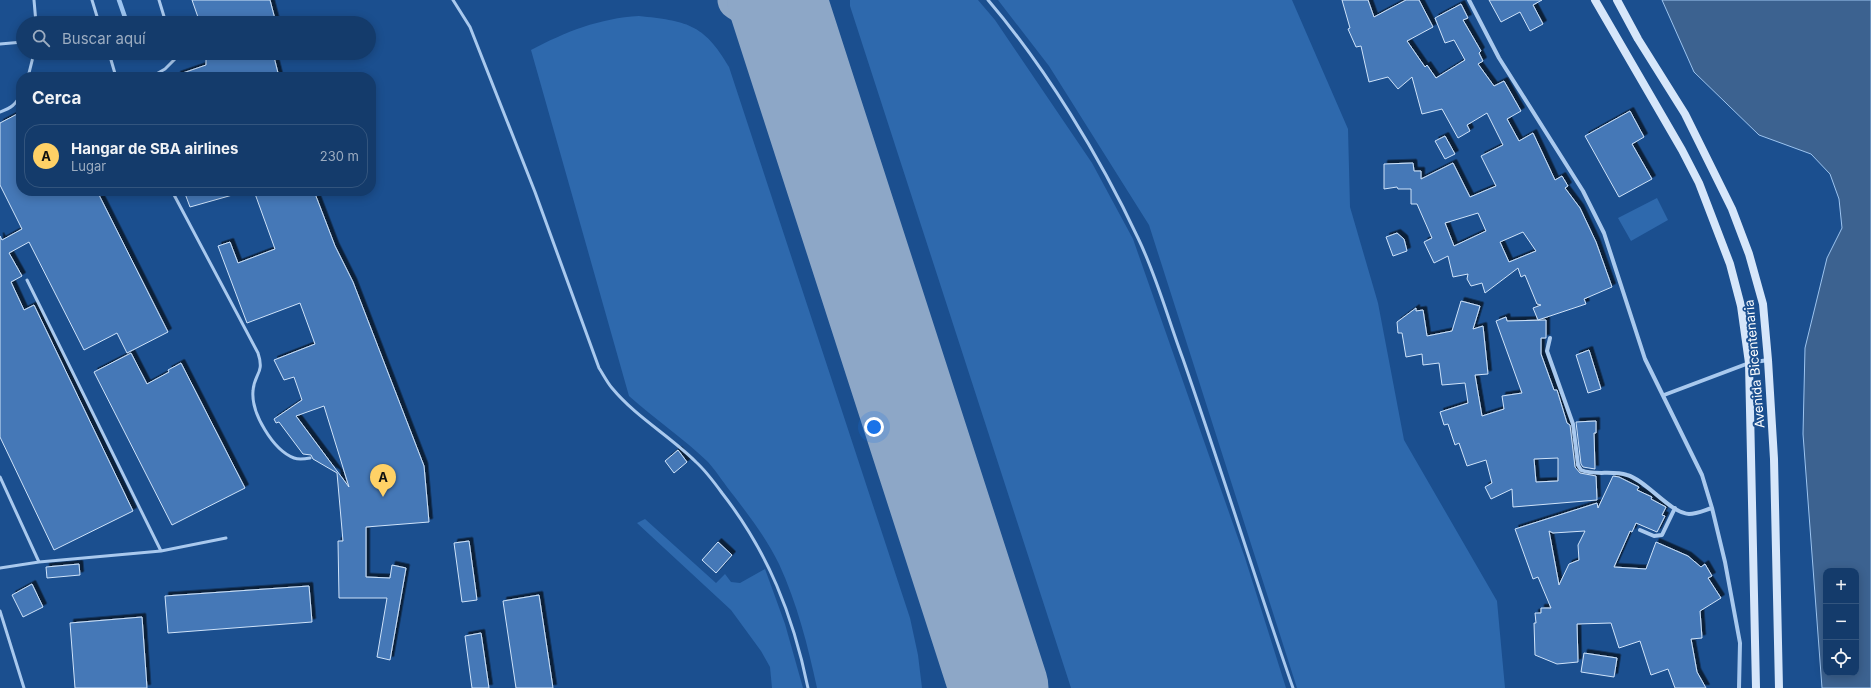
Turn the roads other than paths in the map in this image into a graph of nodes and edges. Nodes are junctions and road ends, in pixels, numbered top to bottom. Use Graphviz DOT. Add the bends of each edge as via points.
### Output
graph roads {
  1 [pos="34,0"];
  2 [pos="92,0"];
  3 [pos="159,0"];
  4 [pos="453,0"];
  5 [pos="988,0"];
  6 [pos="1469,0"];
  7 [pos="1596,0"];
  8 [pos="1617,0"];
  9 [pos="35,16"];
  10 [pos="97,16"];
  11 [pos="164,16"];
  12 [pos="16,43"];
  13 [pos="0,44"];
  14 [pos="32,60"];
  15 [pos="111,60"];
  16 [pos="174,60"];
  17 [pos="29,72"];
  18 [pos="115,72"];
  19 [pos="160,72"];
  20 [pos="16,103"];
  21 [pos="0,112"];
  22 [pos="175,196"];
  23 [pos="27,280"];
  24 [pos="1550,338"];
  25 [pos="1768,360"];
  26 [pos="1749,363"];
  27 [pos="1664,395"];
  28 [pos="310,458"];
  29 [pos="0,477"];
  30 [pos="1674,508"];
  31 [pos="1712,508"];
  32 [pos="1640,530"];
  33 [pos="226,538"];
  34 [pos="161,551"];
  35 [pos="39,562"];
  36 [pos="0,568"];
  37 [pos="0,611"];
  38 [pos="1738,687"];
  39 [pos="24,688"];
  40 [pos="808,688"];
  41 [pos="1292,688"];
  42 [pos="1756,688"];
  43 [pos="1779,688"];
  1 -- 9 [label="lane"];
  2 -- 10 [label="lane"];
  3 -- 11 [label="lane"];
  4 -- 40 [label="lane" via="473,34 535,192 599,368 612,388 631,407 698,463 752,534 781,596"];
  5 -- 41 [label="lane" via="1054,89 1096,157 1139,239 1200,407"];
  6 -- 27 [label="street" via="1499,58 1583,191 1604,233 1645,358"];
  7 -- 26 [label="street, Avenida Bicentenaria" via="1699,183 1730,264 1741,306"];
  8 -- 25 [label="street, Avenida Bicentenaria" via="1685,114 1732,209 1763,304"];
  12 -- 13 [label="lane"];
  14 -- 17 [label="lane"];
  15 -- 18 [label="lane"];
  16 -- 19 [label="lane"];
  20 -- 21 [label="lane" via="11,109"];
  22 -- 28 [label="lane" via="258,352 262,364 253,389 253,401 264,429 287,455 296,459"];
  23 -- 34 [label="lane"];
  24 -- 30 [label="street" via="1547,351 1573,424 1578,465 1581,470 1626,474 1637,479"];
  25 -- 26 [label="street"];
  25 -- 43 [label="street, Avenida Bicentenaria" via="1774,459"];
  26 -- 27 [label="street"];
  26 -- 42 [label="street, Avenida Bicentenaria"];
  27 -- 31 [label="street" via="1702,475"];
  29 -- 35 [label="lane"];
  30 -- 31 [label="street" via="1687,514"];
  30 -- 32 [label="street" via="1662,535 1654,536"];
  31 -- 38 [label="street" via="1740,643"];
  33 -- 34 [label="lane"];
  34 -- 35 [label="lane"];
  35 -- 36 [label="lane"];
  37 -- 39 [label="lane"];
}
